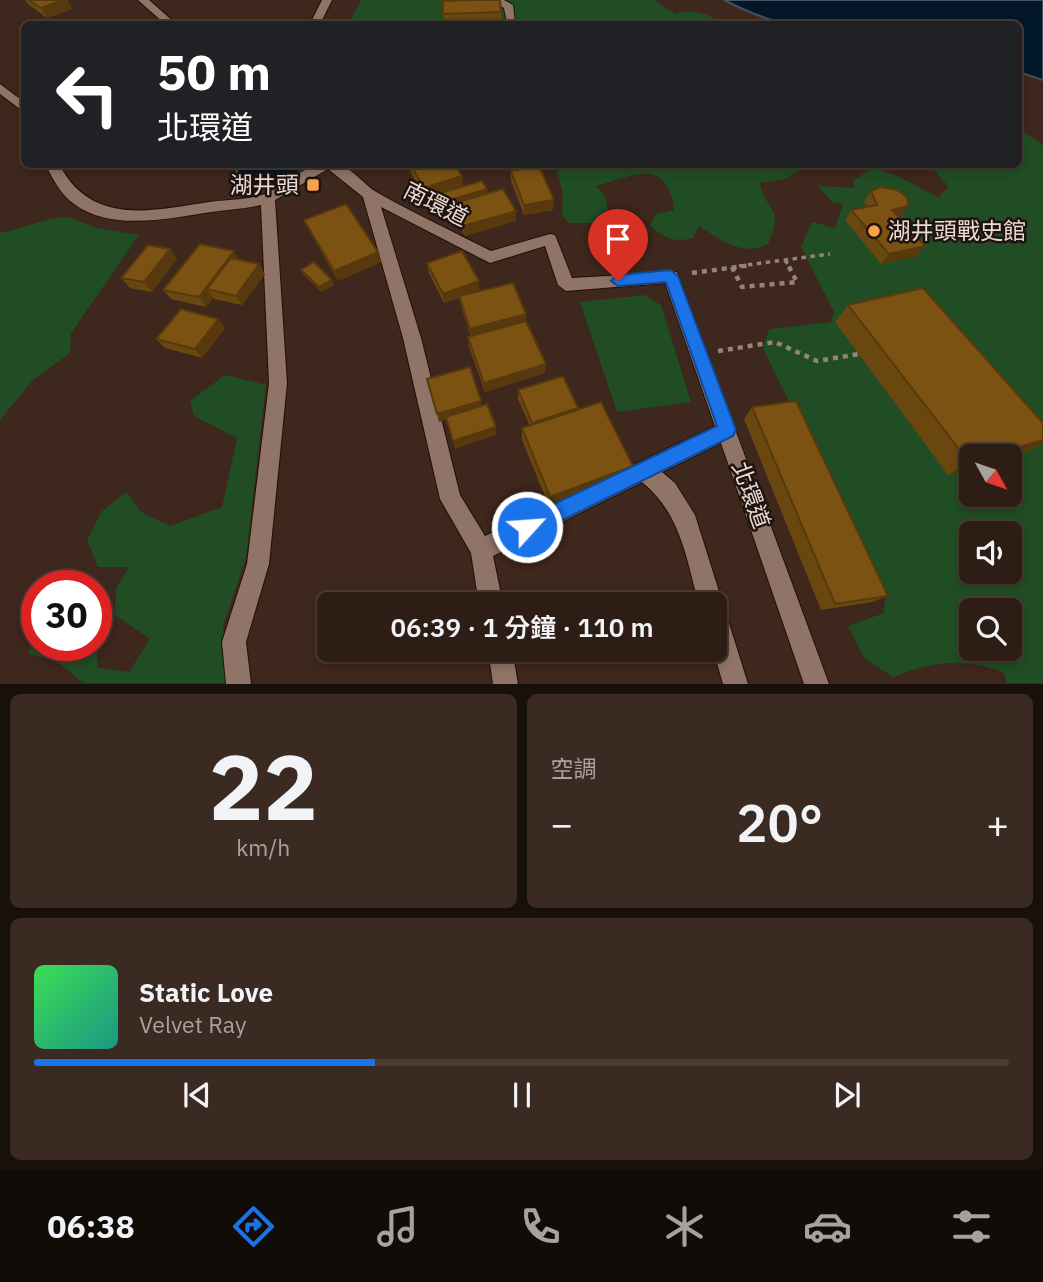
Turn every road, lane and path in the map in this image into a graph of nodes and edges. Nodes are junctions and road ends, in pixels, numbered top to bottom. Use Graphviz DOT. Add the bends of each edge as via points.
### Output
graph roads {
  1 [pos="143,0"];
  2 [pos="327,0"];
  3 [pos="496,0"];
  4 [pos="168,21"];
  5 [pos="316,21"];
  6 [pos="511,21"];
  7 [pos="0,88"];
  8 [pos="21,106"];
  9 [pos="52,168"];
  10 [pos="321,168"];
  11 [pos="333,168"];
  12 [pos="370,195"];
  13 [pos="268,198"];
  14 [pos="830,254"];
  15 [pos="785,260"];
  16 [pos="732,267"];
  17 [pos="671,276"];
  18 [pos="700,354"];
  19 [pos="859,354"];
  20 [pos="727,430"];
  21 [pos="644,471"];
  22 [pos="481,550"];
  23 [pos="489,592"];
  24 [pos="707,592"];
  25 [pos="727,655"];
  26 [pos="502,662"];
  27 [pos="239,684"];
  28 [pos="506,684"];
  29 [pos="736,684"];
  30 [pos="817,684"];
  1 -- 4 [label="street"];
  2 -- 5 [label="street"];
  3 -- 6 [label="street" via="509,7"];
  7 -- 8 [label="street"];
  9 -- 13 [label="street" via="70,194 117,216 145,218"];
  10 -- 13 [label="street"];
  11 -- 12 [label="street, 南環道"];
  12 -- 17 [label="street, 南環道" via="490,257 550,239 566,285"];
  12 -- 22 [label="street" via="412,338 450,499"];
  13 -- 27 [label="street" via="278,383 258,564 234,642"];
  14 -- 15 [label="path"];
  15 -- 16 [label="path"];
  15 -- 16 [label="path" via="797,282 742,287"];
  16 -- 17 [label="path"];
  17 -- 18 [label="street, 北環道"];
  18 -- 19 [label="path" via="775,342 817,361"];
  18 -- 20 [label="street, 北環道"];
  20 -- 21 [label="street"];
  20 -- 30 [label="street, 北環道"];
  21 -- 22 [label="street"];
  21 -- 24 [label="street" via="668,490 684,515"];
  22 -- 23 [label="street"];
  25 -- 29 [label="street"];
  26 -- 28 [label="street"];
}
